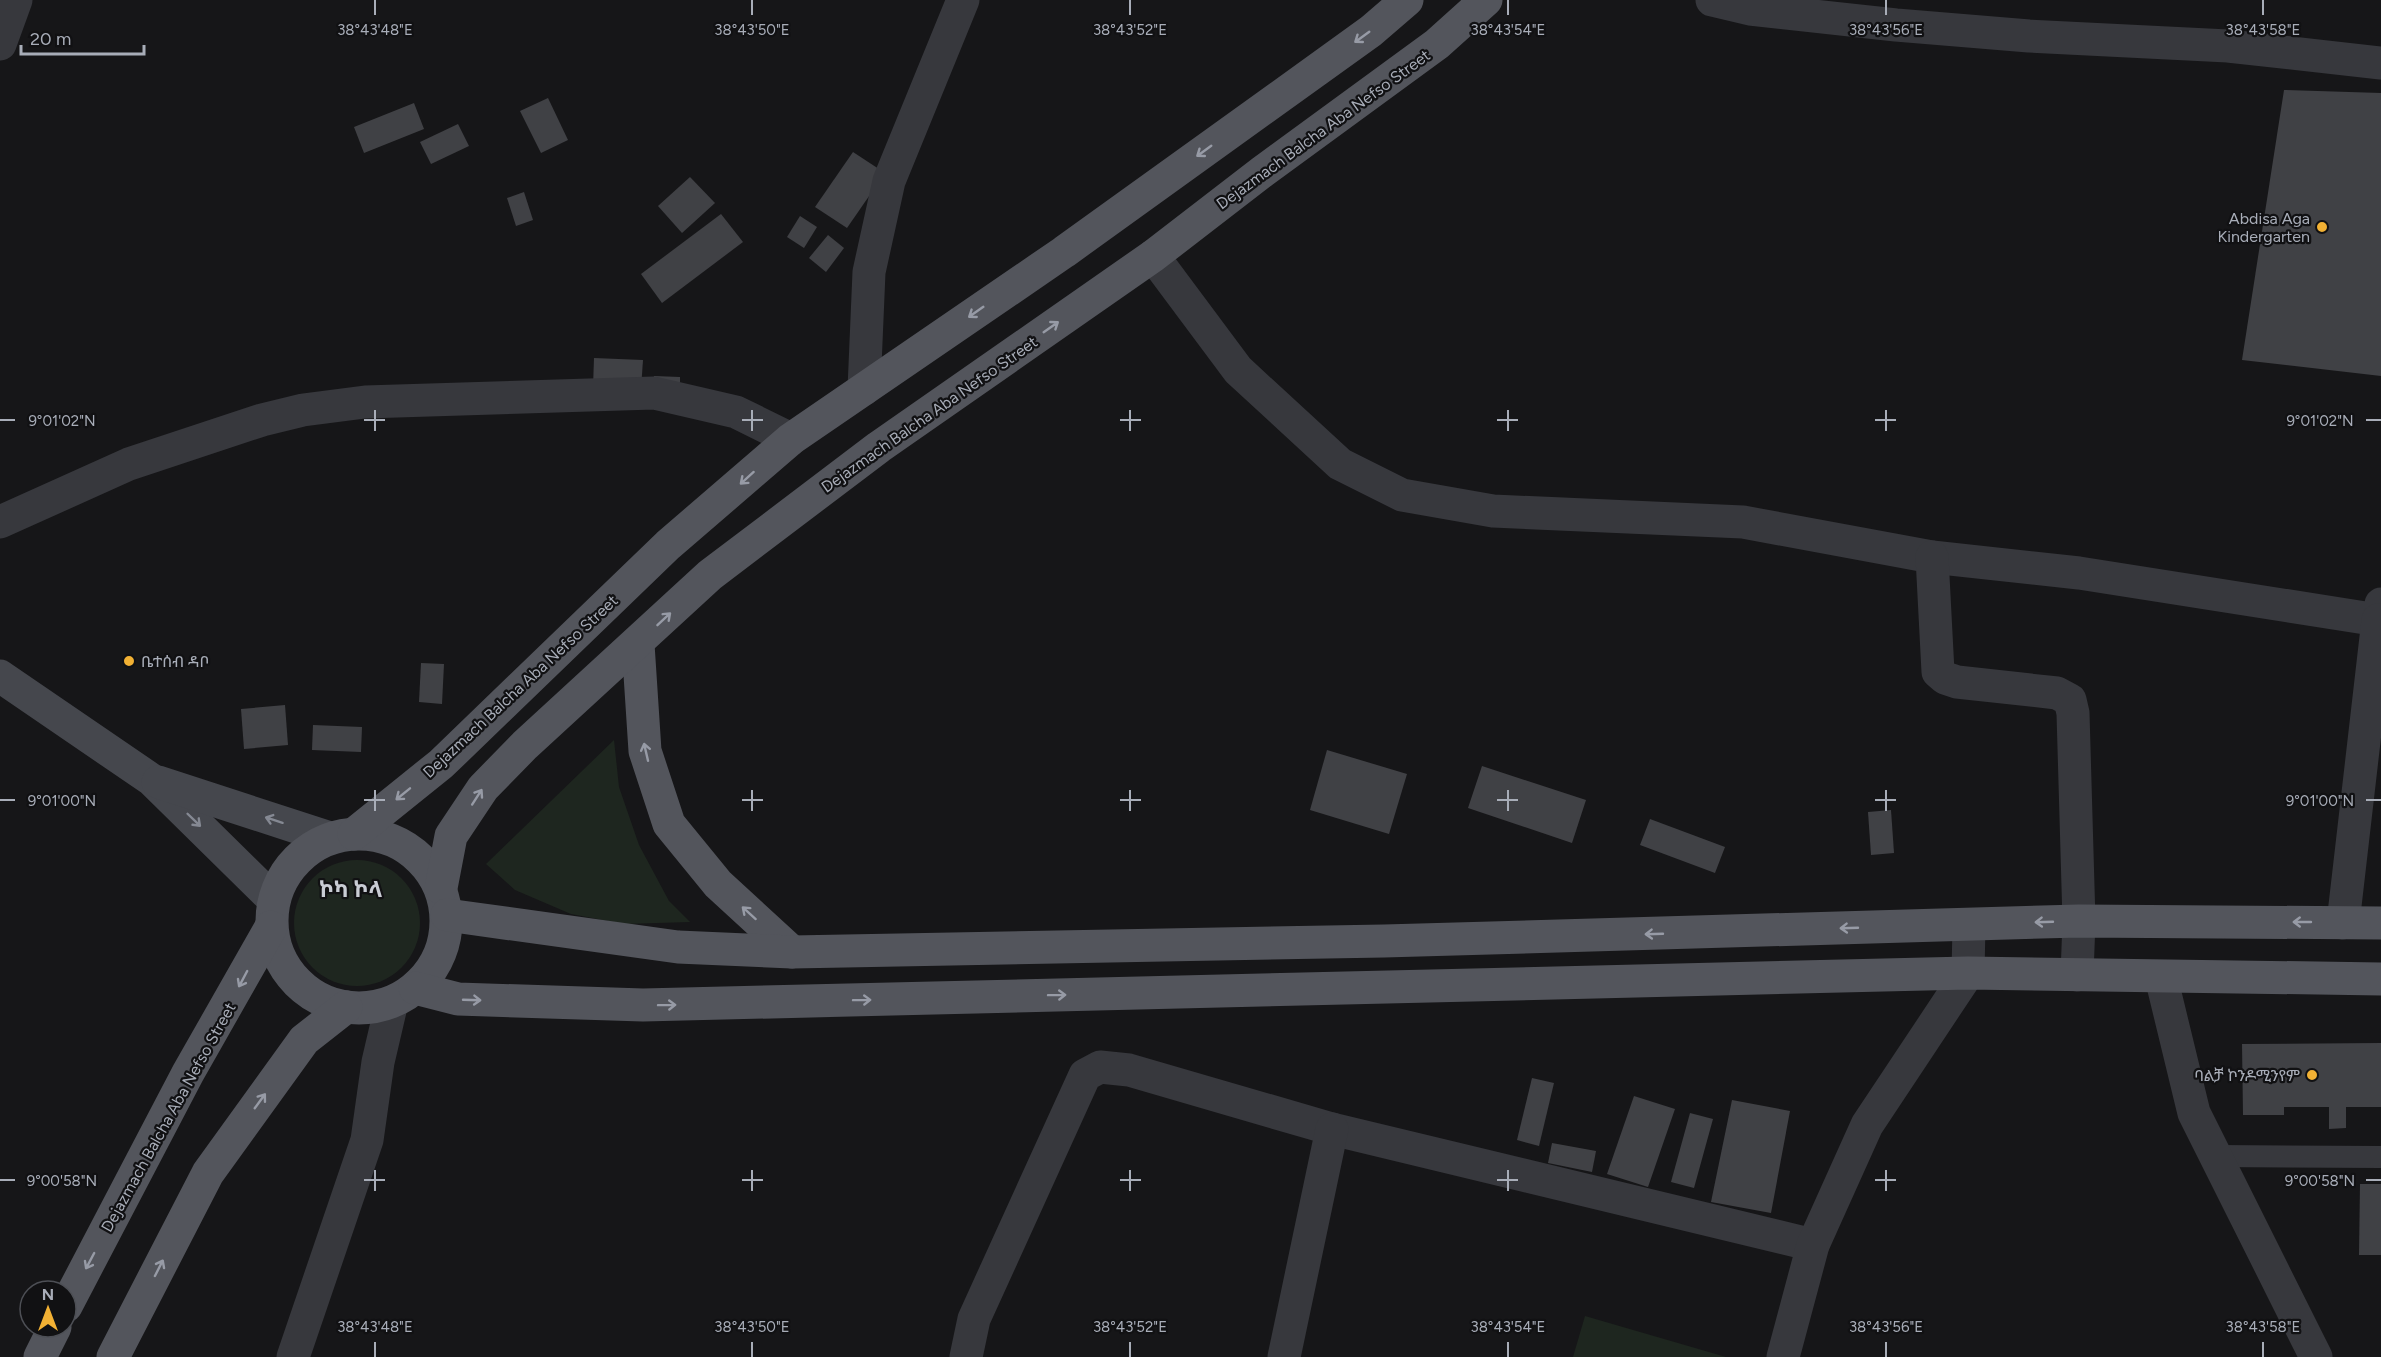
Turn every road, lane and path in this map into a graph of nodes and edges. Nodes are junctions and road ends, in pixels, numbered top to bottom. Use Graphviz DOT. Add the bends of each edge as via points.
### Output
graph roads {
  1 [pos="16,0"];
  2 [pos="963,0"];
  3 [pos="1407,0"];
  4 [pos="1486,0"];
  5 [pos="1712,0"];
  6 [pos="0,44"];
  7 [pos="2381,63"];
  8 [pos="1153,256"];
  9 [pos="864,389"];
  10 [pos="791,439"];
  11 [pos="0,522"];
  12 [pos="1932,557"];
  13 [pos="2380,615"];
  14 [pos="638,644"];
  15 [pos="0,676"];
  16 [pos="152,780"];
  17 [pos="342,836"];
  18 [pos="444,902"];
  19 [pos="272,913"];
  20 [pos="2079,921"];
  21 [pos="2343,922"];
  22 [pos="2381,923"];
  23 [pos="1969,925"];
  24 [pos="792,952"];
  25 [pos="1968,973"];
  26 [pos="2077,975"];
  27 [pos="2161,977"];
  28 [pos="2381,979"];
  29 [pos="403,995"];
  30 [pos="345,1007"];
  31 [pos="1332,1129"];
  32 [pos="2216,1156"];
  33 [pos="2381,1157"];
  34 [pos="1813,1245"];
  35 [pos="78,1283"];
  36 [pos="49,1339"];
  37 [pos="40,1357"];
  38 [pos="113,1357"];
  39 [pos="292,1357"];
  40 [pos="966,1357"];
  41 [pos="1284,1357"];
  42 [pos="1783,1357"];
  43 [pos="2316,1357"];
  1 -- 6 [label="street"];
  2 -- 9 [label="street" via="889,181 869,272"];
  3 -- 9 [label="main road, Dejazmach Balcha Aba Nefso Street, one-way" via="1371,31 1073,245"];
  4 -- 8 [label="main road, Dejazmach Balcha Aba Nefso Street" via="1437,44"];
  5 -- 7 [label="street" via="1750,9 1896,25 2228,46"];
  8 -- 12 [label="street" via="1238,370 1340,464 1402,495 1493,511 1743,522"];
  14 -- 8 [label="main road, Dejazmach Balcha Aba Nefso Street, one-way" via="710,575 879,447"];
  9 -- 10 [label="main road, Dejazmach Balcha Aba Nefso Street"];
  10 -- 11 [label="street" via="736,412 654,393 364,402 262,420 129,464"];
  10 -- 17 [label="main road, Dejazmach Balcha Aba Nefso Street, one-way" via="668,545 441,764"];
  12 -- 13 [label="street" via="2079,573"];
  12 -- 20 [label="street" via="1938,672 1957,682 2057,693 2070,700"];
  13 -- 21 [label="street"];
  18 -- 14 [label="main road, Dejazmach Balcha Aba Nefso Street, one-way" via="451,836 483,788"];
  24 -- 14 [label="main road, one-way" via="718,884 669,824 645,751"];
  15 -- 16 [label="main road"];
  17 -- 16 [label="main road, one-way"];
  16 -- 19 [label="main road, one-way"];
  17 -- 18 [label="main road" via="381,836 406,847 426,865"];
  17 -- 19 [label="main road" via="305,851 285,873"];
  18 -- 24 [label="main road" via="678,947"];
  18 -- 29 [label="main road" via="444,942 433,968"];
  19 -- 30 [label="main road" via="278,955 294,980 318,998"];
  19 -- 35 [label="main road, Dejazmach Balcha Aba Nefso Street, one-way"];
  21 -- 20 [label="main road, one-way"];
  20 -- 23 [label="main road, one-way"];
  20 -- 26 [label="street"];
  21 -- 22 [label="main road"];
  23 -- 24 [label="main road, one-way" via="1065,949"];
  23 -- 25 [label="street"];
  25 -- 26 [label="main road"];
  29 -- 25 [label="main road, one-way" via="643,1005"];
  25 -- 34 [label="street" via="1867,1125"];
  26 -- 27 [label="main road"];
  27 -- 28 [label="main road"];
  27 -- 32 [label="street" via="2194,1113"];
  29 -- 30 [label="main road" via="369,1007"];
  29 -- 39 [label="street" via="378,1062 367,1140"];
  38 -- 30 [label="main road, one-way" via="208,1173 304,1040"];
  31 -- 34 [label="street"];
  31 -- 40 [label="street" via="1129,1070 1100,1067 1084,1075 974,1318"];
  31 -- 41 [label="street"];
  32 -- 33 [label="lane"];
  32 -- 43 [label="street"];
  34 -- 42 [label="street"];
  36 -- 37 [label="main road"];
}
